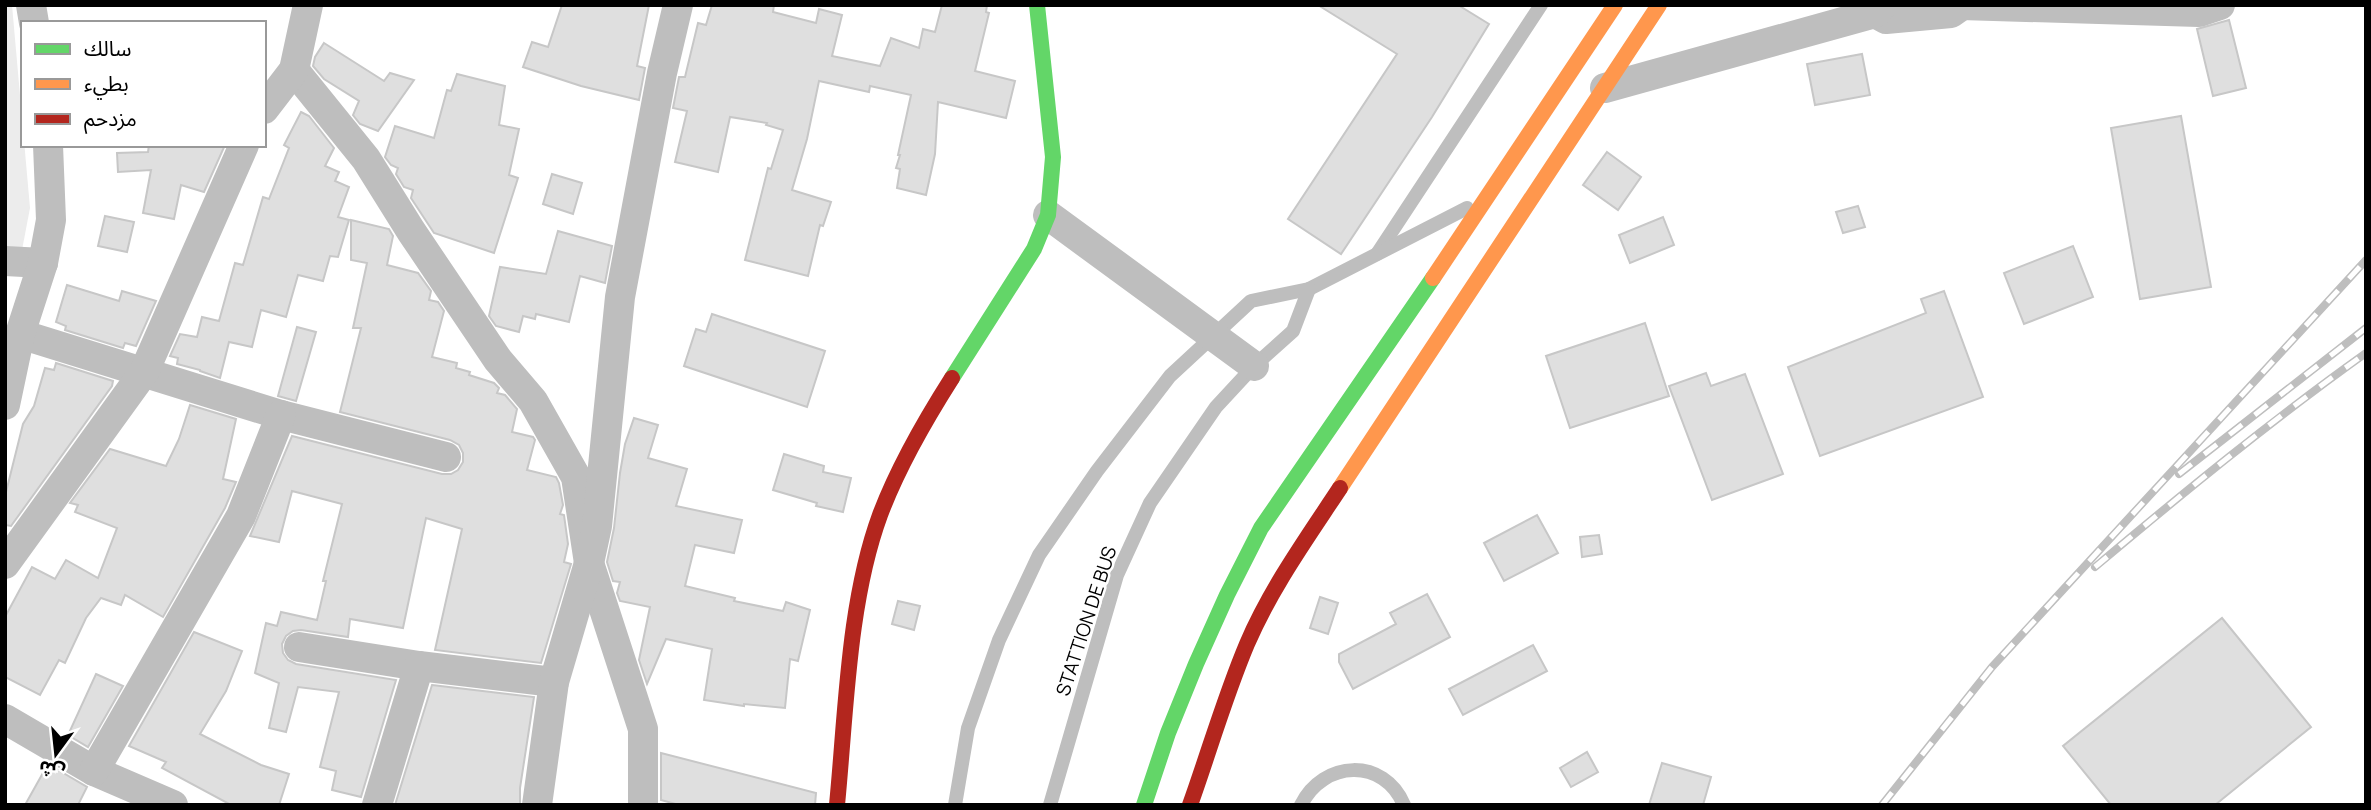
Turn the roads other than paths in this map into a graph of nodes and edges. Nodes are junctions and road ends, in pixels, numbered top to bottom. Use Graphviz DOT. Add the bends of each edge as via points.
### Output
graph roads {
  1 [pos="308,5"];
  2 [pos="678,5"];
  3 [pos="1037,5"];
  4 [pos="1541,5"];
  5 [pos="1615,5"];
  6 [pos="1659,5"];
  7 [pos="1961,5"];
  8 [pos="2220,5"];
  9 [pos="1878,9"];
  10 [pos="294,70"];
  11 [pos="1589,80"];
  12 [pos="266,106"];
  13 [pos="48,147"];
  14 [pos="243,147"];
  15 [pos="1490,197"];
  16 [pos="1048,215"];
  17 [pos="1377,256"];
  18 [pos="5,261"];
  19 [pos="43,263"];
  20 [pos="1309,289"];
  21 [pos="20,334"];
  22 [pos="1213,336"];
  23 [pos="1254,366"];
  24 [pos="144,372"];
  25 [pos="5,405"];
  26 [pos="281,415"];
  27 [pos="446,457"];
  28 [pos="589,563"];
  29 [pos="5,564"];
  30 [pos="299,647"];
  31 [pos="419,666"];
  32 [pos="554,682"];
  33 [pos="5,719"];
  34 [pos="94,771"];
  35 [pos="173,805"];
  36 [pos="377,805"];
  37 [pos="537,805"];
  38 [pos="643,805"];
  39 [pos="837,805"];
  40 [pos="956,805"];
  41 [pos="1050,805"];
  42 [pos="1144,805"];
  43 [pos="1190,805"];
  44 [pos="1301,805"];
  45 [pos="1404,805"];
  1 -- 10 [label="street"];
  2 -- 28 [label="street" via="620,297 597,526"];
  3 -- 16 [label="main road" via="1053,157"];
  4 -- 17 [label="lane"];
  5 -- 11 [label="main road"];
  6 -- 11 [label="main road"];
  7 -- 8 [label="street" via="2199,12"];
  7 -- 9 [label="street" via="1951,13 1886,19"];
  9 -- 11 [label="street"];
  10 -- 12 [label="street"];
  10 -- 28 [label="street" via="366,159 498,360 533,401 576,477"];
  11 -- 15 [label="main road"];
  11 -- 43 [label="main road" via="1264,609 1247,644"];
  13 -- 19 [label="street" via="51,220"];
  14 -- 24 [label="street"];
  15 -- 17 [label="lane"];
  15 -- 42 [label="main road" via="1261,528 1188,680"];
  16 -- 22 [label="street"];
  16 -- 39 [label="main road" via="1023,268 920,426 880,516 860,592"];
  17 -- 20 [label="lane"];
  18 -- 19 [label="street"];
  19 -- 21 [label="street"];
  20 -- 22 [label="lane" via="1251,301"];
  20 -- 23 [label="lane, STATTION DE BUS" via="1293,331"];
  21 -- 24 [label="street"];
  21 -- 25 [label="street"];
  22 -- 23 [label="street"];
  22 -- 40 [label="lane" via="1170,376 1039,555 999,640 968,728"];
  23 -- 41 [label="lane, STATTION DE BUS" via="1216,407 1150,502 1117,575"];
  24 -- 26 [label="street"];
  24 -- 29 [label="street"];
  26 -- 27 [label="street"];
  26 -- 34 [label="street" via="241,516"];
  28 -- 32 [label="street"];
  28 -- 38 [label="street" via="643,729"];
  30 -- 31 [label="street"];
  31 -- 32 [label="street"];
  31 -- 36 [label="street"];
  32 -- 37 [label="street"];
  33 -- 34 [label="street"];
  34 -- 35 [label="street"];
  44 -- 45 [label="lane" via="1320,780 1354,769 1388,782"];
}
